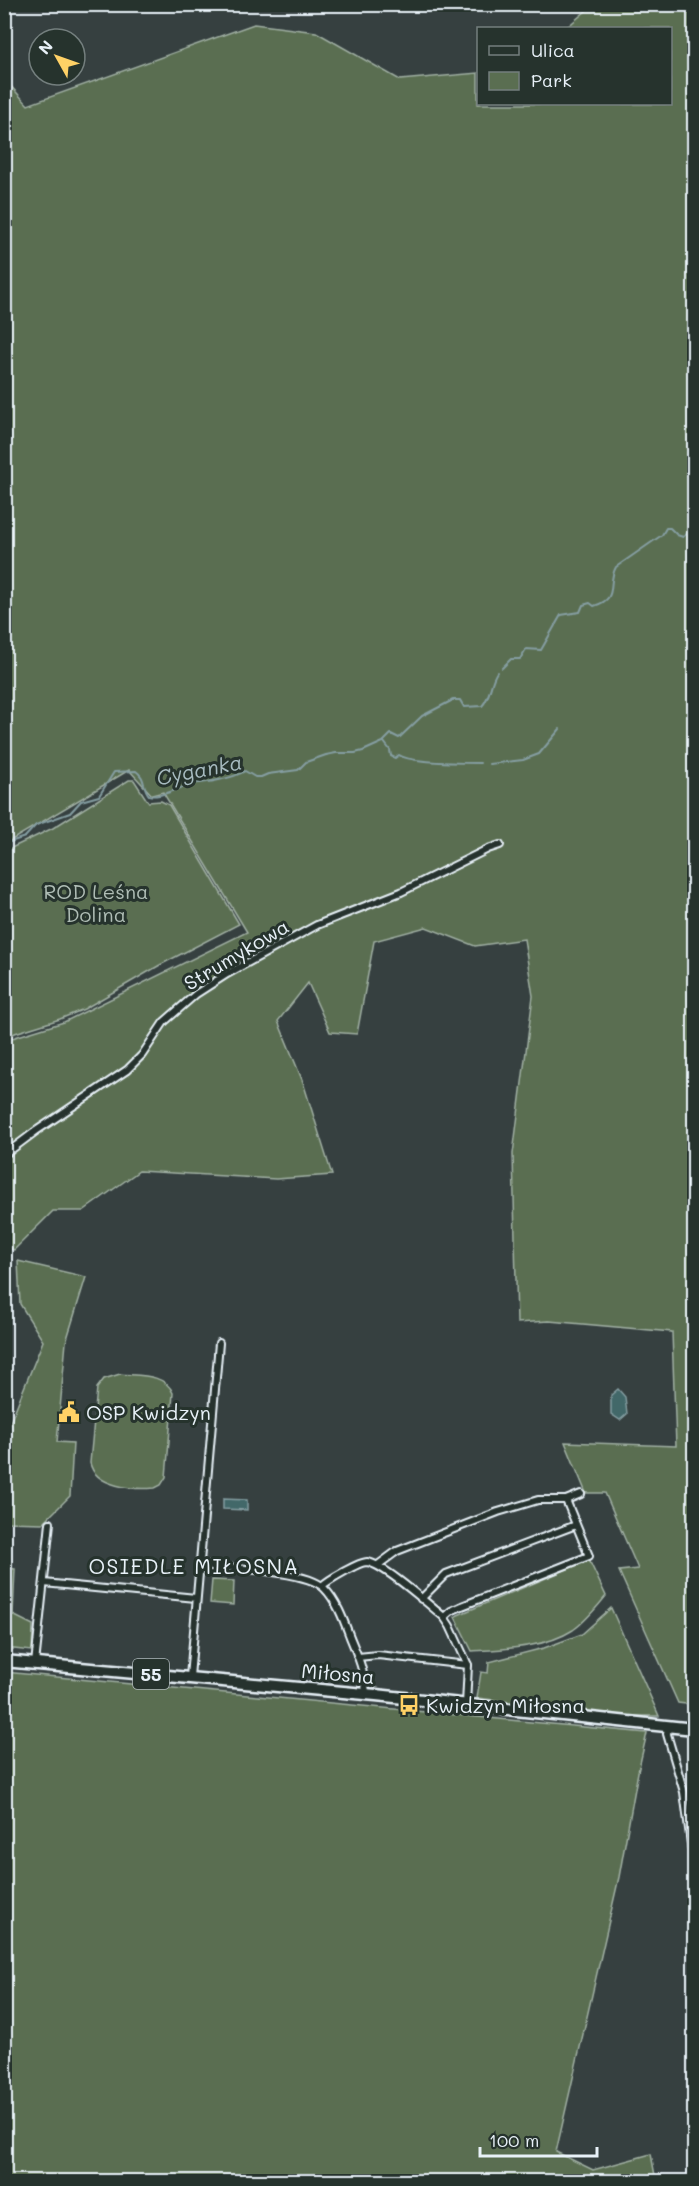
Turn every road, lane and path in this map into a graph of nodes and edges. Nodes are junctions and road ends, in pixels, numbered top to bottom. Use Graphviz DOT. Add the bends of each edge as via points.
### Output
graph roads {
  1 [pos="500,845"];
  2 [pos="4,1155"];
  3 [pos="219,1343"];
  4 [pos="581,1494"];
  5 [pos="566,1500"];
  6 [pos="50,1523"];
  7 [pos="576,1525"];
  8 [pos="199,1565"];
  9 [pos="378,1565"];
  10 [pos="44,1583"];
  11 [pos="322,1586"];
  12 [pos="196,1598"];
  13 [pos="421,1599"];
  14 [pos="444,1617"];
  15 [pos="358,1657"];
  16 [pos="4,1661"];
  17 [pos="35,1664"];
  18 [pos="468,1665"];
  19 [pos="190,1677"];
  20 [pos="366,1694"];
  21 [pos="466,1705"];
  22 [pos="668,1727"];
  23 [pos="694,1729"];
  24 [pos="694,1866"];
  1 -- 2 [label="street, Strumykowa" via="317,926 226,974 164,1022 127,1070"];
  3 -- 8 [label="street"];
  4 -- 5 [label="street"];
  5 -- 7 [label="street"];
  5 -- 9 [label="street" via="538,1500 498,1512 397,1551"];
  6 -- 10 [label="street"];
  7 -- 13 [label="street" via="446,1574"];
  7 -- 14 [label="street" via="589,1556 462,1606"];
  8 -- 11 [label="street" via="281,1574 313,1580"];
  8 -- 12 [label="street"];
  9 -- 11 [label="street" via="365,1562 330,1578"];
  9 -- 13 [label="street"];
  10 -- 12 [label="street"];
  10 -- 17 [label="street"];
  11 -- 15 [label="street" via="341,1614"];
  12 -- 19 [label="street"];
  13 -- 14 [label="street"];
  14 -- 18 [label="street"];
  15 -- 18 [label="street" via="378,1655"];
  15 -- 20 [label="street"];
  16 -- 17 [label="main road, Miłosna / 55"];
  17 -- 19 [label="main road, Miłosna / 55"];
  18 -- 21 [label="street"];
  19 -- 20 [label="main road, Miłosna / 55"];
  20 -- 21 [label="main road, Miłosna / 55"];
  21 -- 22 [label="main road, Miłosna / 55"];
  22 -- 23 [label="main road, 55"];
  22 -- 24 [label="street" via="684,1792"];
}
